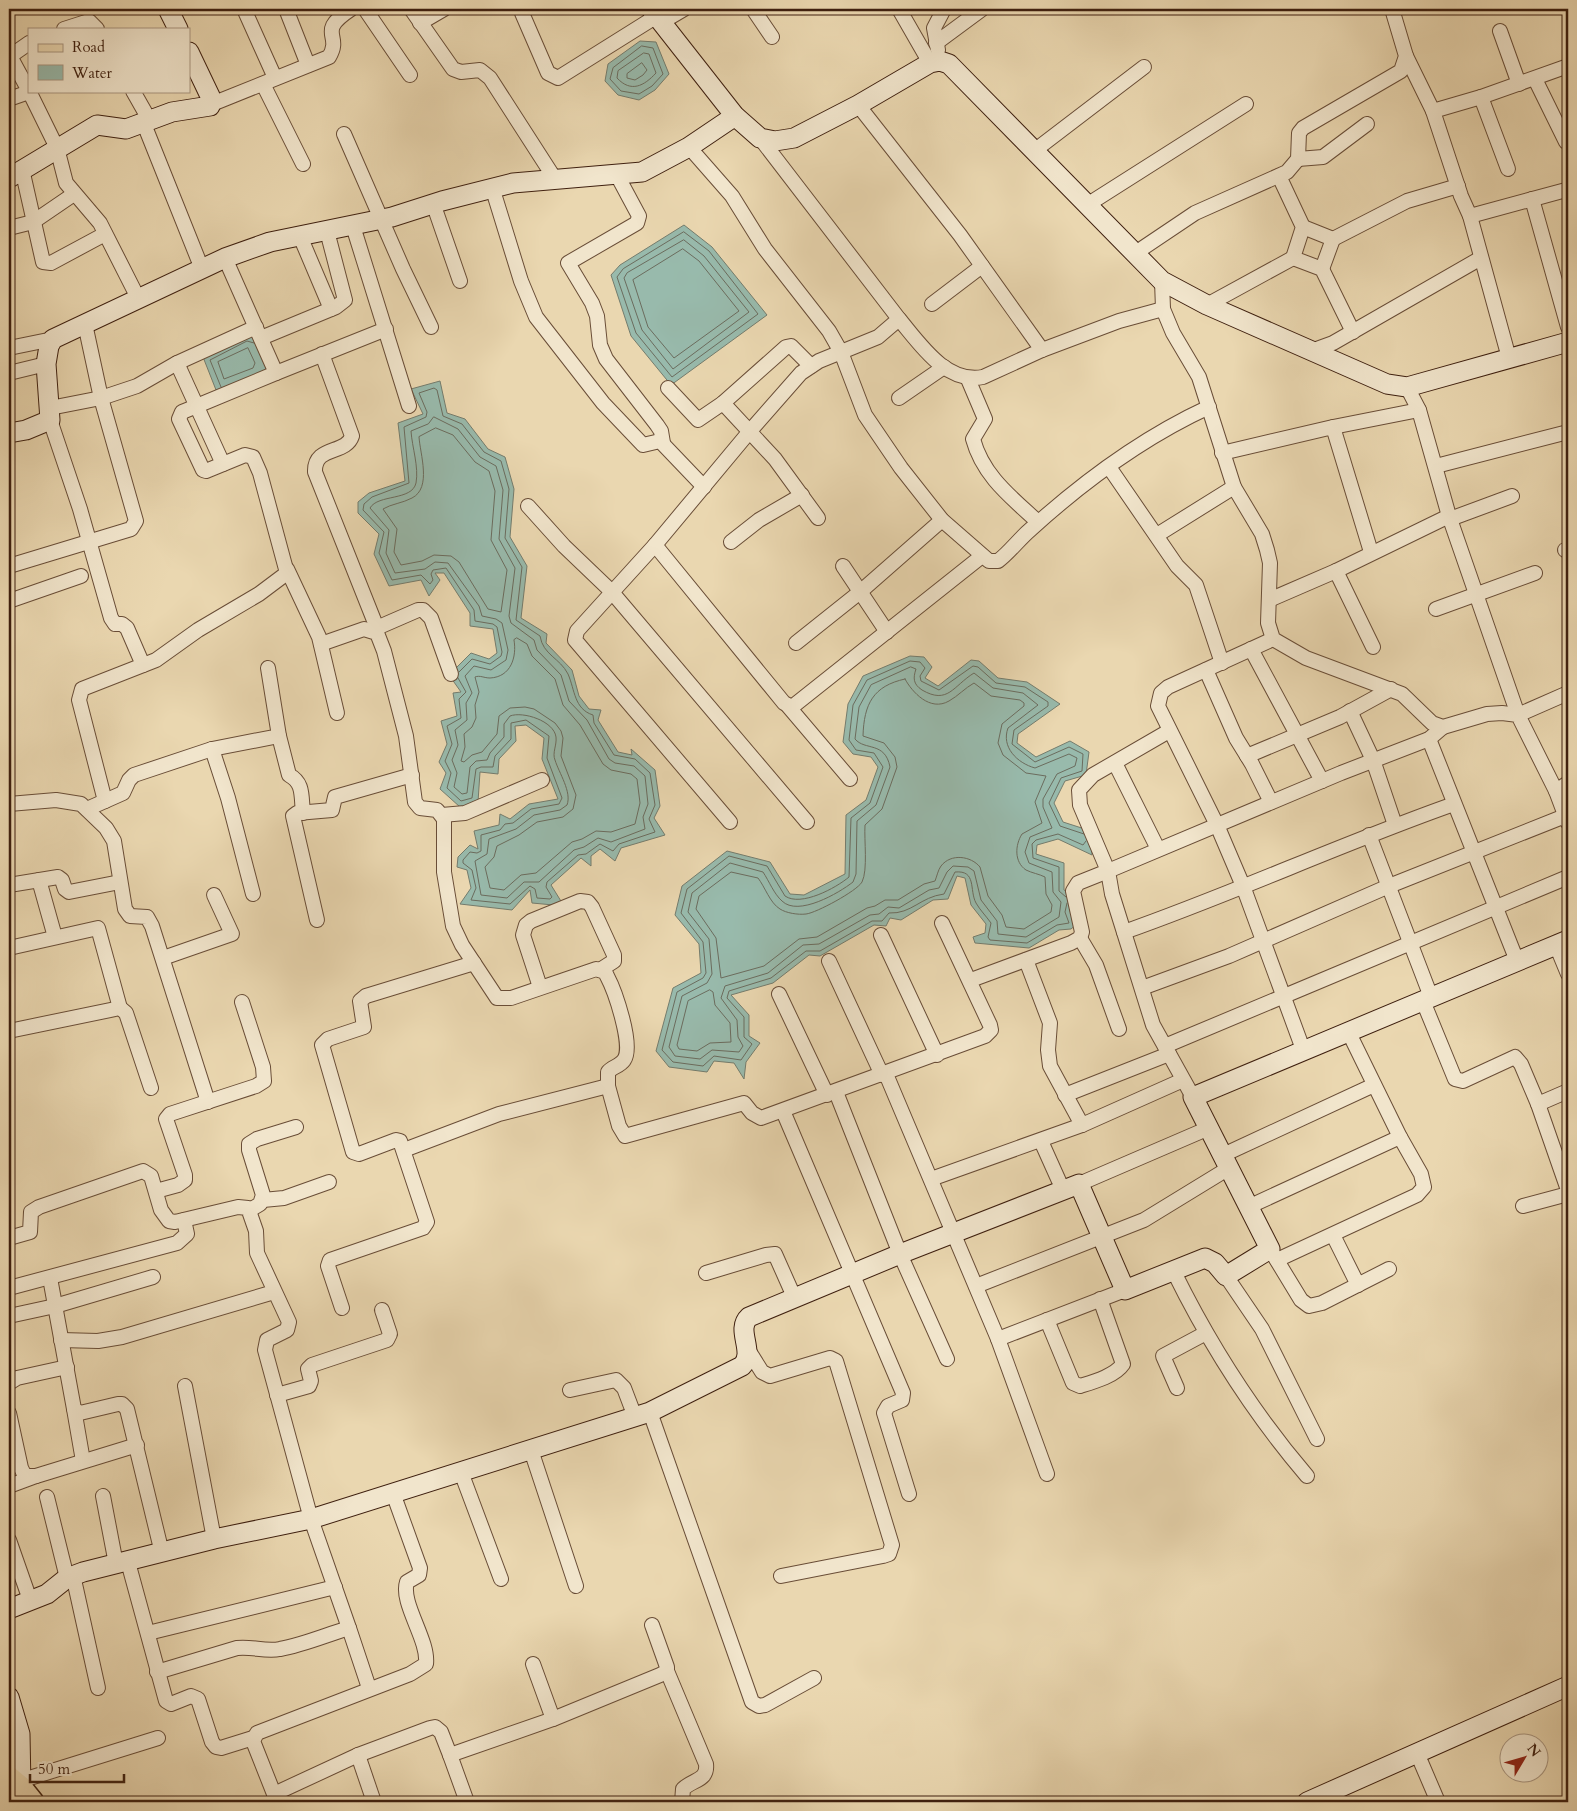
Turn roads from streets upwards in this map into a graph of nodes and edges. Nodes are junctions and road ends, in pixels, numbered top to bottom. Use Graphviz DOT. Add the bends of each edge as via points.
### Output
graph roads {
  1 [pos="168,9"];
  2 [pos="244,9"];
  3 [pos="286,9"];
  4 [pos="351,9"];
  5 [pos="365,9"];
  6 [pos="410,9"];
  7 [pos="444,9"];
  8 [pos="684,9"];
  9 [pos="753,9"];
  10 [pos="899,9"];
  11 [pos="944,9"];
  12 [pos="982,9"];
  13 [pos="1392,9"];
  14 [pos="524,10"];
  15 [pos="657,16"];
  16 [pos="420,23"];
  17 [pos="67,28"];
  18 [pos="96,28"];
  19 [pos="178,28"];
  20 [pos="1500,31"];
  21 [pos="772,38"];
  22 [pos="28,44"];
  23 [pos="190,54"];
  24 [pos="10,56"];
  25 [pos="935,56"];
  26 [pos="1406,56"];
  27 [pos="308,65"];
  28 [pos="1568,66"];
  29 [pos="1144,67"];
  30 [pos="410,75"];
  31 [pos="1535,79"];
  32 [pos="269,81"];
  33 [pos="1519,84"];
  34 [pos="28,89"];
  35 [pos="28,91"];
  36 [pos="29,92"];
  37 [pos="133,92"];
  38 [pos="1481,97"];
  39 [pos="9,99"];
  40 [pos="212,104"];
  41 [pos="1246,104"];
  42 [pos="858,106"];
  43 [pos="1433,111"];
  44 [pos="735,116"];
  45 [pos="147,122"];
  46 [pos="1367,124"];
  47 [pos="344,134"];
  48 [pos="760,138"];
  49 [pos="1566,142"];
  50 [pos="689,147"];
  51 [pos="56,148"];
  52 [pos="1034,151"];
  53 [pos="1298,159"];
  54 [pos="303,164"];
  55 [pos="1508,169"];
  56 [pos="16,174"];
  57 [pos="617,175"];
  58 [pos="1279,176"];
  59 [pos="554,179"];
  60 [pos="1458,186"];
  61 [pos="492,187"];
  62 [pos="1567,192"];
  63 [pos="74,194"];
  64 [pos="1532,199"];
  65 [pos="433,203"];
  66 [pos="1087,205"];
  67 [pos="1470,216"];
  68 [pos="382,219"];
  69 [pos="33,222"];
  70 [pos="353,226"];
  71 [pos="1302,227"];
  72 [pos="9,228"];
  73 [pos="327,231"];
  74 [pos="105,234"];
  75 [pos="300,236"];
  76 [pos="1333,239"];
  77 [pos="1134,254"];
  78 [pos="225,258"];
  79 [pos="1293,258"];
  80 [pos="1482,258"];
  81 [pos="982,266"];
  82 [pos="202,268"];
  83 [pos="1322,269"];
  84 [pos="460,280"];
  85 [pos="1162,281"];
  86 [pos="138,298"];
  87 [pos="932,304"];
  88 [pos="1207,305"];
  89 [pos="331,309"];
  90 [pos="1163,309"];
  91 [pos="899,319"];
  92 [pos="85,324"];
  93 [pos="1568,326"];
  94 [pos="431,327"];
  95 [pos="386,329"];
  96 [pos="259,332"];
  97 [pos="1354,332"];
  98 [pos="53,339"];
  99 [pos="1568,342"];
  100 [pos="9,348"];
  101 [pos="1042,350"];
  102 [pos="1311,351"];
  103 [pos="841,352"];
  104 [pos="322,354"];
  105 [pos="1509,358"];
  106 [pos="178,363"];
  107 [pos="46,364"];
  108 [pos="811,366"];
  109 [pos="944,367"];
  110 [pos="9,372"];
  111 [pos="276,372"];
  112 [pos="968,379"];
  113 [pos="1408,387"];
  114 [pos="668,388"];
  115 [pos="101,398"];
  116 [pos="899,398"];
  117 [pos="723,403"];
  118 [pos="196,406"];
  119 [pos="410,406"];
  120 [pos="1209,407"];
  121 [pos="1419,410"];
  122 [pos="50,414"];
  123 [pos="1333,427"];
  124 [pos="750,431"];
  125 [pos="1568,432"];
  126 [pos="9,433"];
  127 [pos="663,444"];
  128 [pos="1222,452"];
  129 [pos="223,464"];
  130 [pos="1436,466"];
  131 [pos="1109,467"];
  132 [pos="704,487"];
  133 [pos="1234,487"];
  134 [pos="802,495"];
  135 [pos="1512,496"];
  136 [pos="528,506"];
  137 [pos="818,518"];
  138 [pos="1450,518"];
  139 [pos="942,520"];
  140 [pos="1038,522"];
  141 [pos="1157,535"];
  142 [pos="89,542"];
  143 [pos="731,542"];
  144 [pos="655,545"];
  145 [pos="1371,552"];
  146 [pos="982,556"];
  147 [pos="9,566"];
  148 [pos="843,566"];
  149 [pos="287,569"];
  150 [pos="1336,571"];
  151 [pos="1535,573"];
  152 [pos="81,576"];
  153 [pos="611,591"];
  154 [pos="860,592"];
  155 [pos="1476,595"];
  156 [pos="1268,600"];
  157 [pos="9,601"];
  158 [pos="1436,609"];
  159 [pos="375,629"];
  160 [pos="887,632"];
  161 [pos="1273,639"];
  162 [pos="796,643"];
  163 [pos="321,644"];
  164 [pos="1373,647"];
  165 [pos="1252,650"];
  166 [pos="1222,663"];
  167 [pos="144,665"];
  168 [pos="268,668"];
  169 [pos="1206,670"];
  170 [pos="451,674"];
  171 [pos="1391,689"];
  172 [pos="1568,693"];
  173 [pos="788,706"];
  174 [pos="1350,711"];
  175 [pos="337,713"];
  176 [pos="1518,715"];
  177 [pos="1443,727"];
  178 [pos="1169,730"];
  179 [pos="1296,734"];
  180 [pos="279,736"];
  181 [pos="1429,739"];
  182 [pos="212,749"];
  183 [pos="1247,756"];
  184 [pos="1373,760"];
  185 [pos="1115,762"];
  186 [pos="412,775"];
  187 [pos="850,779"];
  188 [pos="542,780"];
  189 [pos="1322,781"];
  190 [pos="1568,783"];
  191 [pos="1556,791"];
  192 [pos="105,802"];
  193 [pos="1270,802"];
  194 [pos="9,804"];
  195 [pos="1454,804"];
  196 [pos="87,809"];
  197 [pos="303,813"];
  198 [pos="442,814"];
  199 [pos="1567,820"];
  200 [pos="730,822"];
  201 [pos="807,822"];
  202 [pos="1217,825"];
  203 [pos="1395,825"];
  204 [pos="1369,835"];
  205 [pos="1158,849"];
  206 [pos="1473,852"];
  207 [pos="1108,871"];
  208 [pos="1568,877"];
  209 [pos="39,880"];
  210 [pos="120,882"];
  211 [pos="9,885"];
  212 [pos="1242,886"];
  213 [pos="1389,886"];
  214 [pos="253,894"];
  215 [pos="214,895"];
  216 [pos="1495,907"];
  217 [pos="316,920"];
  218 [pos="942,922"];
  219 [pos="1124,932"];
  220 [pos="881,935"];
  221 [pos="55,937"];
  222 [pos="1080,938"];
  223 [pos="1263,941"];
  224 [pos="1409,943"];
  225 [pos="1562,943"];
  226 [pos="9,948"];
  227 [pos="163,958"];
  228 [pos="1026,960"];
  229 [pos="829,961"];
  230 [pos="1517,961"];
  231 [pos="474,963"];
  232 [pos="600,970"];
  233 [pos="1568,974"];
  234 [pos="971,980"];
  235 [pos="540,987"];
  236 [pos="1142,988"];
  237 [pos="779,994"];
  238 [pos="1284,996"];
  239 [pos="1427,999"];
  240 [pos="242,1002"];
  241 [pos="120,1008"];
  242 [pos="1119,1029"];
  243 [pos="9,1031"];
  244 [pos="1349,1033"];
  245 [pos="1167,1050"];
  246 [pos="1304,1052"];
  247 [pos="937,1055"];
  248 [pos="884,1074"];
  249 [pos="1183,1080"];
  250 [pos="1374,1084"];
  251 [pos="608,1086"];
  252 [pos="151,1088"];
  253 [pos="1568,1091"];
  254 [pos="832,1093"];
  255 [pos="1066,1095"];
  256 [pos="1193,1097"];
  257 [pos="208,1102"];
  258 [pos="1538,1104"];
  259 [pos="783,1111"];
  260 [pos="1082,1125"];
  261 [pos="296,1127"];
  262 [pos="1209,1128"];
  263 [pos="1400,1137"];
  264 [pos="1041,1141"];
  265 [pos="404,1150"];
  266 [pos="1226,1162"];
  267 [pos="931,1179"];
  268 [pos="329,1182"];
  269 [pos="1071,1187"];
  270 [pos="1568,1190"];
  271 [pos="156,1191"];
  272 [pos="1568,1194"];
  273 [pos="263,1200"];
  274 [pos="1523,1206"];
  275 [pos="1248,1207"];
  276 [pos="250,1210"];
  277 [pos="184,1220"];
  278 [pos="953,1234"];
  279 [pos="1333,1235"];
  280 [pos="1102,1236"];
  281 [pos="9,1238"];
  282 [pos="900,1254"];
  283 [pos="1273,1255"];
  284 [pos="1389,1269"];
  285 [pos="1174,1272"];
  286 [pos="706,1273"];
  287 [pos="853,1274"];
  288 [pos="1226,1276"];
  289 [pos="153,1277"];
  290 [pos="50,1278"];
  291 [pos="1358,1285"];
  292 [pos="976,1286"];
  293 [pos="9,1288"];
  294 [pos="1125,1290"];
  295 [pos="274,1292"];
  296 [pos="795,1299"];
  297 [pos="1100,1299"];
  298 [pos="55,1306"];
  299 [pos="342,1308"];
  300 [pos="382,1310"];
  301 [pos="9,1316"];
  302 [pos="1047,1320"];
  303 [pos="1206,1333"];
  304 [pos="998,1339"];
  305 [pos="61,1340"];
  306 [pos="747,1348"];
  307 [pos="947,1358"];
  308 [pos="67,1367"];
  309 [pos="9,1383"];
  310 [pos="186,1386"];
  311 [pos="1177,1388"];
  312 [pos="570,1390"];
  313 [pos="277,1395"];
  314 [pos="74,1409"];
  315 [pos="9,1413"];
  316 [pos="642,1415"];
  317 [pos="1317,1439"];
  318 [pos="137,1445"];
  319 [pos="531,1450"];
  320 [pos="83,1461"];
  321 [pos="461,1472"];
  322 [pos="1047,1474"];
  323 [pos="36,1476"];
  324 [pos="1307,1476"];
  325 [pos="9,1486"];
  326 [pos="393,1493"];
  327 [pos="908,1494"];
  328 [pos="102,1496"];
  329 [pos="47,1497"];
  330 [pos="311,1519"];
  331 [pos="214,1539"];
  332 [pos="9,1540"];
  333 [pos="162,1553"];
  334 [pos="122,1563"];
  335 [pos="70,1576"];
  336 [pos="780,1576"];
  337 [pos="501,1579"];
  338 [pos="576,1586"];
  339 [pos="334,1587"];
  340 [pos="30,1600"];
  341 [pos="9,1609"];
  342 [pos="652,1625"];
  343 [pos="349,1628"];
  344 [pos="148,1633"];
  345 [pos="534,1664"];
  346 [pos="667,1671"];
  347 [pos="158,1672"];
  348 [pos="814,1678"];
  349 [pos="1568,1686"];
  350 [pos="98,1688"];
  351 [pos="369,1688"];
  352 [pos="9,1697"];
  353 [pos="553,1719"];
  354 [pos="158,1738"];
  355 [pos="253,1738"];
  356 [pos="1417,1753"];
  357 [pos="358,1755"];
  358 [pos="450,1755"];
  359 [pos="21,1787"];
  360 [pos="276,1798"];
  361 [pos="374,1802"];
  362 [pos="466,1802"];
  363 [pos="682,1802"];
  364 [pos="1307,1802"];
  365 [pos="1438,1802"];
  1 -- 19 [label="street"];
  2 -- 32 [label="street"];
  3 -- 27 [label="street"];
  4 -- 27 [label="street" via="337,18 332,26 331,54"];
  5 -- 30 [label="street"];
  6 -- 16 [label="street"];
  7 -- 16 [label="street"];
  8 -- 15 [label="street"];
  9 -- 21 [label="street"];
  10 -- 25 [label="street"];
  11 -- 25 [label="street" via="934,28"];
  12 -- 25 [label="street"];
  13 -- 26 [label="street"];
  14 -- 15 [label="street" via="548,73 558,78"];
  15 -- 44 [label="street"];
  16 -- 59 [label="street" via="452,68 461,72 480,70 490,78"];
  17 -- 18 [label="street" via="89,21"];
  20 -- 33 [label="street"];
  22 -- 24 [label="street"];
  23 -- 40 [label="street"];
  24 -- 34 [label="street"];
  25 -- 42 [label="street"];
  25 -- 52 [label="street" via="960,74"];
  26 -- 43 [label="street"];
  26 -- 53 [label="street" via="1404,66 1396,75 1303,128"];
  27 -- 32 [label="street"];
  28 -- 31 [label="street"];
  29 -- 52 [label="street"];
  31 -- 33 [label="street"];
  31 -- 49 [label="street"];
  32 -- 40 [label="street"];
  32 -- 54 [label="street"];
  33 -- 38 [label="street"];
  35 -- 39 [label="street"];
  36 -- 51 [label="street"];
  37 -- 45 [label="street"];
  38 -- 43 [label="street"];
  38 -- 55 [label="street"];
  40 -- 45 [label="street" via="172,112"];
  41 -- 66 [label="street"];
  42 -- 48 [label="street" via="794,138 775,141"];
  42 -- 81 [label="street"];
  43 -- 60 [label="street"];
  44 -- 48 [label="street"];
  44 -- 50 [label="street"];
  45 -- 51 [label="street" via="126,129 97,125"];
  45 -- 82 [label="street"];
  46 -- 53 [label="street" via="1323,157"];
  47 -- 68 [label="street"];
  48 -- 91 [label="street"];
  50 -- 57 [label="street" via="642,172"];
  50 -- 103 [label="street" via="732,196 765,249 819,317"];
  51 -- 56 [label="street"];
  51 -- 63 [label="street" via="63,175"];
  52 -- 66 [label="street"];
  53 -- 58 [label="street"];
  56 -- 69 [label="street"];
  57 -- 59 [label="street"];
  57 -- 127 [label="street" via="639,216 637,223 568,262 592,303 600,345 606,358 661,431"];
  58 -- 71 [label="street"];
  58 -- 77 [label="street" via="1195,213"];
  59 -- 61 [label="street"];
  60 -- 67 [label="street"];
  60 -- 76 [label="street" via="1407,201"];
  61 -- 65 [label="street"];
  61 -- 127 [label="street" via="521,281 536,317 603,403 635,438 643,445 657,440"];
  62 -- 64 [label="street"];
  63 -- 69 [label="street"];
  63 -- 74 [label="street" via="95,215"];
  64 -- 67 [label="street"];
  64 -- 93 [label="street"];
  65 -- 68 [label="street"];
  65 -- 84 [label="street"];
  66 -- 77 [label="street"];
  67 -- 80 [label="street"];
  68 -- 70 [label="street"];
  68 -- 94 [label="street"];
  69 -- 72 [label="street"];
  69 -- 74 [label="street" via="40,258 46,263"];
  70 -- 73 [label="street"];
  70 -- 95 [label="street"];
  71 -- 76 [label="street"];
  71 -- 79 [label="street"];
  73 -- 75 [label="street"];
  73 -- 89 [label="street" via="345,296 342,303"];
  74 -- 86 [label="street"];
  75 -- 78 [label="street" via="270,242"];
  75 -- 89 [label="street"];
  76 -- 83 [label="street"];
  77 -- 85 [label="street"];
  78 -- 82 [label="street"];
  78 -- 96 [label="street"];
  79 -- 83 [label="street"];
  79 -- 88 [label="street"];
  80 -- 97 [label="street"];
  80 -- 105 [label="street"];
  81 -- 87 [label="street"];
  81 -- 101 [label="street"];
  82 -- 86 [label="street"];
  83 -- 97 [label="street"];
  85 -- 88 [label="street"];
  85 -- 90 [label="street"];
  86 -- 92 [label="street"];
  88 -- 102 [label="street"];
  89 -- 96 [label="street"];
  90 -- 101 [label="street" via="1119,321"];
  90 -- 120 [label="street" via="1172,333 1199,377"];
  91 -- 103 [label="street" via="878,337"];
  91 -- 109 [label="street"];
  92 -- 98 [label="street"];
  92 -- 115 [label="street"];
  95 -- 104 [label="street"];
  95 -- 119 [label="street"];
  96 -- 106 [label="street"];
  96 -- 111 [label="street"];
  97 -- 102 [label="street"];
  98 -- 100 [label="street"];
  98 -- 107 [label="street"];
  99 -- 105 [label="street"];
  101 -- 112 [label="street" via="983,377"];
  102 -- 113 [label="street" via="1387,384"];
  103 -- 108 [label="street"];
  103 -- 139 [label="street" via="865,415"];
  104 -- 111 [label="street"];
  104 -- 159 [label="street" via="352,436 345,445 319,458 315,472"];
  105 -- 113 [label="street"];
  106 -- 115 [label="street" via="137,386"];
  106 -- 118 [label="street"];
  107 -- 110 [label="street"];
  107 -- 122 [label="street"];
  108 -- 117 [label="street" via="795,349 786,347"];
  108 -- 124 [label="street"];
  109 -- 112 [label="street" via="954,375"];
  109 -- 116 [label="street"];
  111 -- 118 [label="street"];
  112 -- 140 [label="street" via="985,419 973,439 984,466 995,482"];
  113 -- 121 [label="street"];
  114 -- 117 [label="street" via="698,420"];
  115 -- 122 [label="street"];
  115 -- 142 [label="street" via="136,521 131,529"];
  117 -- 124 [label="street"];
  118 -- 129 [label="street"];
  118 -- 129 [label="street" via="182,412 179,419 200,466 206,471"];
  120 -- 128 [label="street"];
  120 -- 131 [label="street" via="1153,436"];
  121 -- 123 [label="street"];
  121 -- 130 [label="street"];
  122 -- 126 [label="street" via="26,430"];
  122 -- 142 [label="street"];
  123 -- 128 [label="street"];
  123 -- 145 [label="street"];
  124 -- 132 [label="street"];
  124 -- 134 [label="street"];
  125 -- 130 [label="street"];
  127 -- 132 [label="street"];
  128 -- 133 [label="street"];
  129 -- 149 [label="street" via="245,455 253,457"];
  130 -- 138 [label="street"];
  131 -- 140 [label="street"];
  131 -- 141 [label="street"];
  132 -- 144 [label="street"];
  133 -- 141 [label="street"];
  133 -- 156 [label="street" via="1262,534 1267,550 1270,563"];
  134 -- 137 [label="street"];
  134 -- 143 [label="street" via="759,520"];
  135 -- 138 [label="street"];
  136 -- 153 [label="street"];
  138 -- 145 [label="street"];
  138 -- 155 [label="street"];
  139 -- 146 [label="street"];
  139 -- 154 [label="street"];
  140 -- 146 [label="street" via="998,561 988,561"];
  141 -- 166 [label="street" via="1177,566 1196,585"];
  142 -- 147 [label="street"];
  142 -- 167 [label="street" via="111,618 115,624 127,628"];
  144 -- 153 [label="street"];
  144 -- 173 [label="street"];
  145 -- 150 [label="street"];
  146 -- 160 [label="street"];
  148 -- 154 [label="street"];
  149 -- 163 [label="street"];
  149 -- 167 [label="street" via="283,577 258,594 198,630 167,654"];
  150 -- 156 [label="street"];
  150 -- 164 [label="street"];
  151 -- 155 [label="street"];
  152 -- 157 [label="street"];
  153 -- 200 [label="street" via="577,631 575,640"];
  153 -- 201 [label="street"];
  154 -- 160 [label="street"];
  154 -- 162 [label="street"];
  155 -- 158 [label="street"];
  155 -- 176 [label="street"];
  156 -- 161 [label="street" via="1268,623"];
  159 -- 163 [label="street" via="364,629"];
  159 -- 170 [label="street" via="423,610 431,618"];
  159 -- 186 [label="street" via="384,651 406,736"];
  160 -- 173 [label="street" via="795,706"];
  161 -- 165 [label="street"];
  161 -- 171 [label="street" via="1306,658"];
  163 -- 175 [label="street"];
  165 -- 166 [label="street"];
  165 -- 179 [label="street"];
  166 -- 169 [label="street"];
  167 -- 192 [label="street" via="88,685 79,694"];
  168 -- 180 [label="street"];
  169 -- 178 [label="street" via="1161,693 1158,706"];
  169 -- 183 [label="street" via="1223,713"];
  171 -- 174 [label="street"];
  171 -- 177 [label="street" via="1411,700 1432,723"];
  172 -- 176 [label="street"];
  173 -- 187 [label="street"];
  174 -- 179 [label="street"];
  174 -- 184 [label="street"];
  176 -- 177 [label="street" via="1487,714"];
  176 -- 191 [label="street"];
  177 -- 181 [label="street"];
  178 -- 185 [label="street"];
  178 -- 202 [label="street"];
  179 -- 183 [label="street"];
  179 -- 189 [label="street"];
  180 -- 182 [label="street"];
  180 -- 197 [label="street" via="288,775 300,784"];
  181 -- 184 [label="street"];
  181 -- 195 [label="street"];
  182 -- 192 [label="street" via="134,775 128,780 123,793"];
  182 -- 214 [label="street"];
  183 -- 193 [label="street"];
  184 -- 189 [label="street"];
  184 -- 203 [label="street"];
  185 -- 205 [label="street"];
  185 -- 207 [label="street" via="1087,780 1079,790 1079,798"];
  186 -- 197 [label="street" via="335,797 331,811"];
  186 -- 198 [label="street" via="417,806"];
  188 -- 198 [label="street" via="465,813"];
  189 -- 193 [label="street"];
  190 -- 191 [label="street"];
  191 -- 199 [label="street"];
  192 -- 196 [label="street"];
  193 -- 202 [label="street"];
  194 -- 196 [label="street" via="72,801"];
  195 -- 203 [label="street"];
  195 -- 206 [label="street"];
  196 -- 210 [label="street" via="114,841"];
  197 -- 217 [label="street" via="295,814 293,818"];
  198 -- 231 [label="street" via="449,912 457,934"];
  199 -- 206 [label="street"];
  202 -- 205 [label="street"];
  202 -- 212 [label="street"];
  203 -- 204 [label="street"];
  204 -- 212 [label="street"];
  204 -- 213 [label="street"];
  205 -- 207 [label="street"];
  206 -- 213 [label="street"];
  206 -- 216 [label="street"];
  207 -- 219 [label="street"];
  207 -- 222 [label="street" via="1078,883 1073,890 1082,932"];
  208 -- 216 [label="street"];
  209 -- 210 [label="street" via="58,878 69,892"];
  209 -- 211 [label="street"];
  209 -- 221 [label="street"];
  210 -- 227 [label="street" via="127,912 133,917 147,917"];
  212 -- 219 [label="street"];
  212 -- 223 [label="street"];
  213 -- 223 [label="street"];
  213 -- 224 [label="street"];
  215 -- 227 [label="street" via="232,934"];
  216 -- 224 [label="street"];
  216 -- 230 [label="street"];
  218 -- 234 [label="street"];
  219 -- 236 [label="street"];
  220 -- 247 [label="street"];
  221 -- 226 [label="street"];
  221 -- 241 [label="street" via="95,928 100,930"];
  222 -- 228 [label="street"];
  222 -- 242 [label="street" via="1096,964"];
  223 -- 236 [label="street"];
  223 -- 238 [label="street"];
  224 -- 238 [label="street"];
  224 -- 239 [label="street"];
  225 -- 230 [label="street"];
  225 -- 233 [label="street"];
  227 -- 257 [label="street"];
  228 -- 234 [label="street"];
  228 -- 255 [label="street" via="1050,1023 1050,1066"];
  229 -- 248 [label="street"];
  230 -- 239 [label="street"];
  231 -- 235 [label="street" via="497,998 510,998"];
  231 -- 265 [label="street" via="366,996 360,1001 364,1027 328,1039 322,1045 353,1152 359,1154 398,1140"];
  232 -- 235 [label="street"];
  232 -- 235 [label="street" via="614,961 614,954 592,907 588,902 580,901 526,925 523,935"];
  232 -- 251 [label="street" via="611,984 624,1022 624,1059 608,1072"];
  234 -- 247 [label="street" via="991,1030 985,1036"];
  236 -- 245 [label="street" via="1153,1025"];
  237 -- 254 [label="street"];
  238 -- 245 [label="street"];
  238 -- 246 [label="street"];
  239 -- 244 [label="street"];
  239 -- 258 [label="street" via="1455,1079 1463,1081 1515,1057"];
  240 -- 257 [label="street" via="264,1067 264,1081"];
  241 -- 243 [label="street"];
  241 -- 252 [label="street" via="126,1013"];
  244 -- 246 [label="street"];
  244 -- 250 [label="street"];
  245 -- 249 [label="street"];
  245 -- 255 [label="street"];
  246 -- 256 [label="street"];
  247 -- 248 [label="street"];
  248 -- 254 [label="street"];
  248 -- 267 [label="street"];
  249 -- 256 [label="street"];
  249 -- 260 [label="street"];
  250 -- 263 [label="street"];
  250 -- 266 [label="street"];
  251 -- 259 [label="street" via="625,1136 739,1104 744,1104 752,1114 761,1118"];
  251 -- 265 [label="street" via="498,1114"];
  253 -- 258 [label="street"];
  254 -- 259 [label="street"];
  254 -- 282 [label="street"];
  255 -- 260 [label="street"];
  256 -- 262 [label="street"];
  257 -- 271 [label="street" via="168,1116 168,1128 185,1180"];
  258 -- 270 [label="street"];
  259 -- 287 [label="street"];
  260 -- 264 [label="street"];
  261 -- 273 [label="street" via="249,1144"];
  262 -- 266 [label="street"];
  262 -- 269 [label="street"];
  263 -- 275 [label="street"];
  263 -- 279 [label="street" via="1424,1180 1421,1192"];
  264 -- 267 [label="street"];
  264 -- 269 [label="street"];
  265 -- 299 [label="street" via="426,1217 426,1226 330,1260 328,1266"];
  266 -- 275 [label="street"];
  266 -- 280 [label="street" via="1155,1214"];
  267 -- 278 [label="street"];
  268 -- 273 [label="street" via="284,1198"];
  269 -- 278 [label="street"];
  269 -- 280 [label="street"];
  271 -- 277 [label="street" via="165,1218 175,1222"];
  271 -- 281 [label="street" via="148,1172 139,1172 39,1207 31,1212 30,1232"];
  272 -- 274 [label="street"];
  273 -- 276 [label="street"];
  275 -- 283 [label="street"];
  276 -- 277 [label="street" via="238,1207"];
  276 -- 295 [label="street" via="256,1231 257,1254"];
  277 -- 290 [label="street" via="187,1234 182,1240"];
  278 -- 282 [label="street"];
  278 -- 292 [label="street"];
  279 -- 283 [label="street"];
  279 -- 291 [label="street"];
  280 -- 292 [label="street"];
  280 -- 294 [label="street"];
  282 -- 287 [label="street"];
  282 -- 307 [label="street"];
  283 -- 288 [label="street"];
  283 -- 291 [label="street" via="1301,1300 1309,1306"];
  284 -- 291 [label="street"];
  285 -- 288 [label="street" via="1205,1258 1215,1263"];
  285 -- 294 [label="street"];
  285 -- 303 [label="street"];
  286 -- 296 [label="street" via="775,1254"];
  287 -- 296 [label="street"];
  287 -- 327 [label="street" via="903,1393 902,1400 888,1406 884,1413"];
  288 -- 317 [label="street" via="1262,1329"];
  289 -- 298 [label="street"];
  290 -- 293 [label="street"];
  290 -- 298 [label="street"];
  292 -- 304 [label="street"];
  294 -- 297 [label="street"];
  295 -- 305 [label="street" via="122,1337 98,1341"];
  295 -- 313 [label="street" via="290,1324 287,1330 267,1340 264,1346"];
  296 -- 306 [label="street" via="746,1320"];
  297 -- 302 [label="street"];
  297 -- 302 [label="street" via="1123,1364 1114,1372 1086,1384 1077,1386 1073,1383"];
  298 -- 301 [label="street"];
  298 -- 305 [label="street"];
  300 -- 313 [label="street" via="390,1334 387,1340 312,1364 308,1369 309,1386"];
  302 -- 304 [label="street"];
  303 -- 311 [label="street" via="1163,1356"];
  303 -- 324 [label="street" via="1250,1403"];
  304 -- 322 [label="street"];
  305 -- 308 [label="street"];
  306 -- 316 [label="street" via="746,1362 733,1372"];
  306 -- 336 [label="street" via="762,1372 770,1376 830,1358 836,1361 892,1545 889,1554 883,1556"];
  308 -- 309 [label="street" via="17,1378"];
  308 -- 314 [label="street"];
  310 -- 331 [label="street"];
  312 -- 316 [label="street" via="616,1380"];
  313 -- 330 [label="street"];
  314 -- 318 [label="street" via="80,1413 122,1404 129,1413"];
  314 -- 320 [label="street"];
  315 -- 323 [label="street" via="21,1468 25,1476"];
  316 -- 319 [label="street"];
  316 -- 348 [label="street" via="752,1702 765,1705"];
  318 -- 320 [label="street"];
  318 -- 333 [label="street"];
  319 -- 321 [label="street"];
  319 -- 338 [label="street"];
  320 -- 323 [label="street"];
  321 -- 326 [label="street"];
  321 -- 337 [label="street"];
  323 -- 325 [label="street"];
  326 -- 330 [label="street"];
  326 -- 351 [label="street" via="420,1568 419,1575 407,1582 406,1588 426,1652 426,1664 410,1674"];
  328 -- 334 [label="street"];
  329 -- 335 [label="street"];
  330 -- 331 [label="street"];
  330 -- 339 [label="street"];
  331 -- 333 [label="street"];
  332 -- 340 [label="street"];
  333 -- 334 [label="street"];
  334 -- 335 [label="street"];
  334 -- 344 [label="street"];
  335 -- 340 [label="street" via="53,1591"];
  335 -- 350 [label="street"];
  339 -- 343 [label="street"];
  339 -- 344 [label="street"];
  340 -- 341 [label="street"];
  342 -- 346 [label="street"];
  343 -- 347 [label="street" via="280,1649 237,1648"];
  343 -- 351 [label="street"];
  344 -- 347 [label="street"];
  345 -- 353 [label="street"];
  346 -- 353 [label="street"];
  346 -- 363 [label="street" via="706,1764 702,1779 681,1792"];
  347 -- 355 [label="street" via="168,1704 191,1696 198,1699 216,1747"];
  349 -- 356 [label="street"];
  351 -- 355 [label="street" via="257,1733"];
  352 -- 359 [label="street" via="20,1734"];
  353 -- 358 [label="street"];
  354 -- 359 [label="street"];
  355 -- 360 [label="street"];
  356 -- 364 [label="street"];
  356 -- 365 [label="street"];
  357 -- 358 [label="street" via="435,1727 441,1732"];
  357 -- 360 [label="street"];
  357 -- 361 [label="street"];
  358 -- 362 [label="street"];
}
